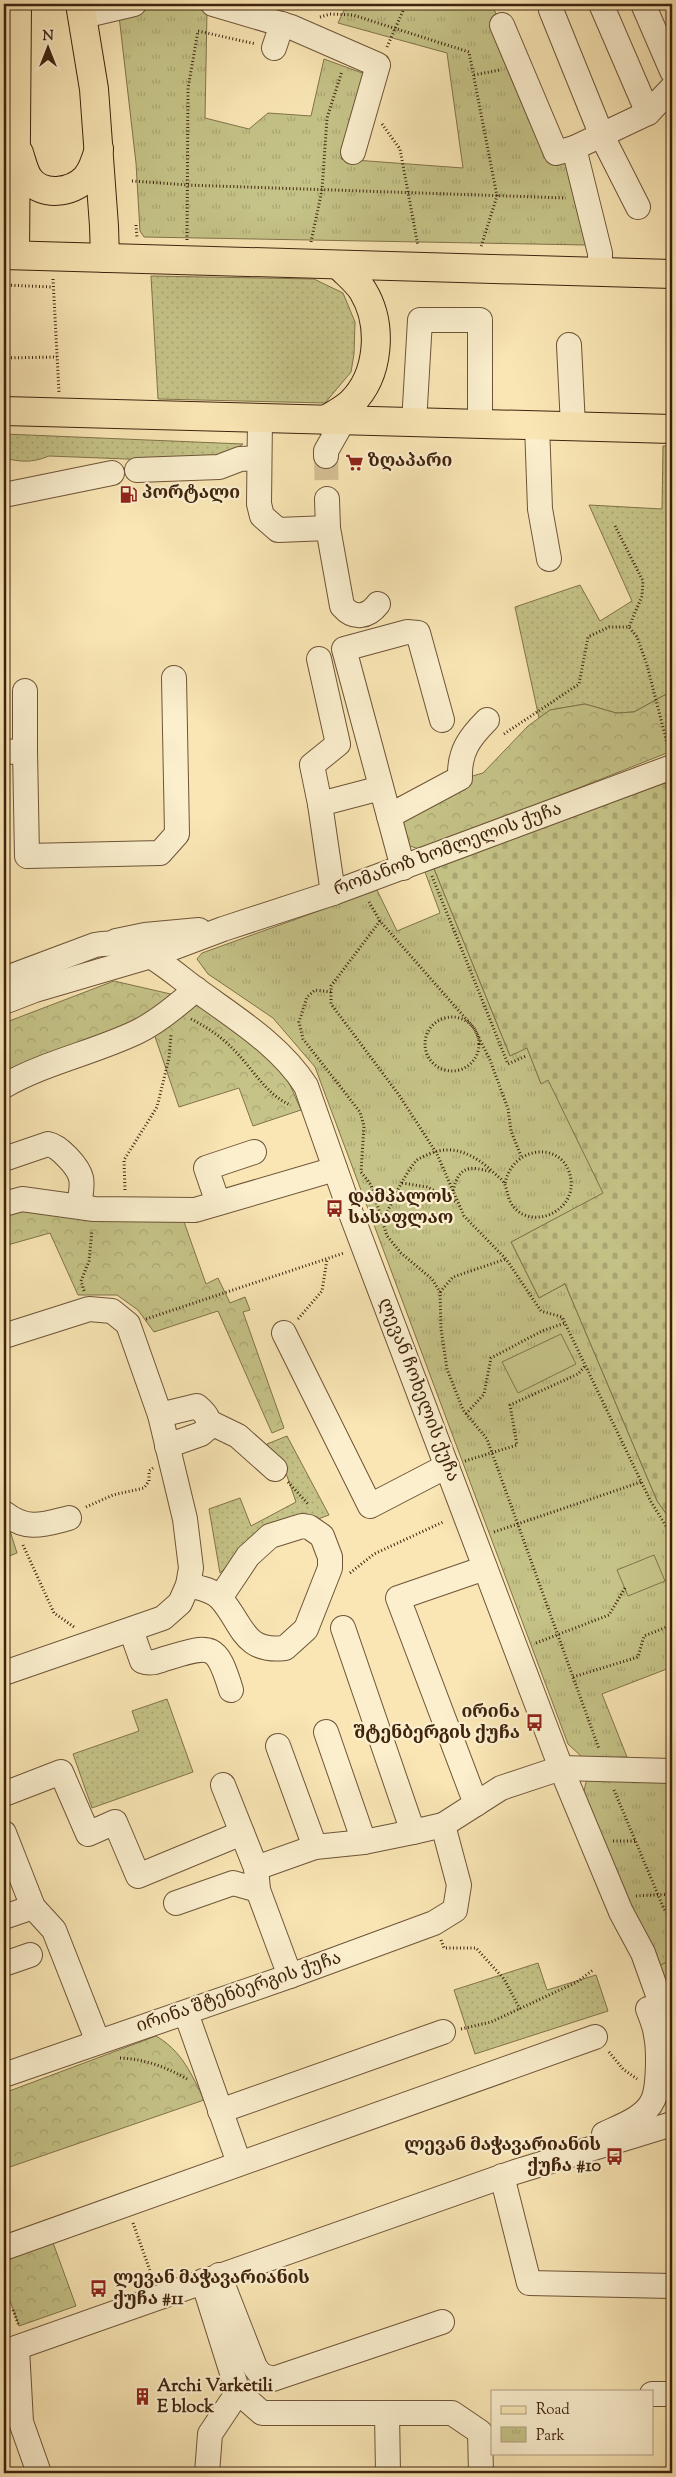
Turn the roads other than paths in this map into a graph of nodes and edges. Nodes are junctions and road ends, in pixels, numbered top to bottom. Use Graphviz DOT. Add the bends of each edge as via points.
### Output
graph roads {
  1 [pos="17,4"];
  2 [pos="134,4"];
  3 [pos="213,4"];
  4 [pos="601,4"];
  5 [pos="643,4"];
  6 [pos="82,10"];
  7 [pos="551,10"];
  8 [pos="502,25"];
  9 [pos="286,26"];
  10 [pos="274,48"];
  11 [pos="672,71"];
  12 [pos="672,88"];
  13 [pos="648,113"];
  14 [pos="602,136"];
  15 [pos="18,147"];
  16 [pos="574,148"];
  17 [pos="99,149"];
  18 [pos="353,152"];
  19 [pos="638,207"];
  20 [pos="9,255"];
  21 [pos="105,258"];
  22 [pos="339,265"];
  23 [pos="600,272"];
  24 [pos="672,274"];
  25 [pos="569,345"];
  26 [pos="4,411"];
  27 [pos="260,418"];
  28 [pos="326,420"];
  29 [pos="414,423"];
  30 [pos="480,424"];
  31 [pos="537,426"];
  32 [pos="573,426"];
  33 [pos="672,429"];
  34 [pos="326,454"];
  35 [pos="259,458"];
  36 [pos="137,470"];
  37 [pos="112,473"];
  38 [pos="4,496"];
  39 [pos="328,499"];
  40 [pos="328,528"];
  41 [pos="549,559"];
  42 [pos="378,604"];
  43 [pos="319,659"];
  44 [pos="174,678"];
  45 [pos="25,691"];
  46 [pos="442,720"];
  47 [pos="492,730"];
  48 [pos="14,752"];
  49 [pos="672,767"];
  50 [pos="381,788"];
  51 [pos="320,804"];
  52 [pos="389,816"];
  53 [pos="403,868"];
  54 [pos="333,893"];
  55 [pos="223,929"];
  56 [pos="173,932"];
  57 [pos="108,942"];
  58 [pos="151,956"];
  59 [pos="196,989"];
  60 [pos="4,994"];
  61 [pos="4,1086"];
  62 [pos="254,1152"];
  63 [pos="4,1159"];
  64 [pos="335,1168"];
  65 [pos="218,1203"];
  66 [pos="4,1204"];
  67 [pos="86,1208"];
  68 [pos="284,1333"];
  69 [pos="4,1336"];
  70 [pos="160,1415"];
  71 [pos="209,1422"];
  72 [pos="168,1452"];
  73 [pos="456,1463"];
  74 [pos="275,1469"];
  75 [pos="8,1516"];
  76 [pos="69,1518"];
  77 [pos="485,1568"];
  78 [pos="188,1585"];
  79 [pos="220,1598"];
  80 [pos="343,1628"];
  81 [pos="131,1630"];
  82 [pos="4,1673"];
  83 [pos="231,1690"];
  84 [pos="326,1732"];
  85 [pos="278,1746"];
  86 [pos="561,1768"];
  87 [pos="672,1771"];
  88 [pos="223,1785"];
  89 [pos="4,1794"];
  90 [pos="476,1804"];
  91 [pos="443,1825"];
  92 [pos="414,1832"];
  93 [pos="4,1833"];
  94 [pos="242,1833"];
  95 [pos="364,1842"];
  96 [pos="315,1847"];
  97 [pos="257,1879"];
  98 [pos="176,1903"];
  99 [pos="626,1904"];
  100 [pos="33,1907"];
  101 [pos="4,1917"];
  102 [pos="30,1955"];
  103 [pos="4,1964"];
  104 [pos="290,1976"];
  105 [pos="186,2013"];
  106 [pos="443,2032"];
  107 [pos="672,2034"];
  108 [pos="595,2037"];
  109 [pos="104,2050"];
  110 [pos="4,2075"];
  111 [pos="655,2087"];
  112 [pos="220,2111"];
  113 [pos="672,2123"];
  114 [pos="239,2163"];
  115 [pos="508,2174"];
  116 [pos="4,2248"];
  117 [pos="211,2278"];
  118 [pos="672,2286"];
  119 [pos="442,2322"];
  120 [pos="13,2343"];
  121 [pos="238,2392"];
  122 [pos="654,2394"];
  123 [pos="672,2394"];
  124 [pos="387,2413"];
  125 [pos="39,2473"];
  126 [pos="207,2473"];
  127 [pos="388,2473"];
  128 [pos="481,2473"];
  1 -- 15 [label="main road"];
  2 -- 6 [label="street"];
  3 -- 9 [label="street"];
  4 -- 13 [label="street"];
  5 -- 11 [label="street"];
  6 -- 17 [label="main road"];
  7 -- 14 [label="street"];
  8 -- 16 [label="street" via="556,153"];
  9 -- 10 [label="street"];
  9 -- 18 [label="street" via="378,65"];
  12 -- 13 [label="street"];
  13 -- 14 [label="street"];
  14 -- 16 [label="street"];
  14 -- 19 [label="street"];
  15 -- 17 [label="main road" via="29,179 38,187 56,191 71,188 86,178"];
  15 -- 20 [label="main road"];
  16 -- 23 [label="street" via="600,253"];
  17 -- 21 [label="main road"];
  20 -- 21 [label="main road"];
  21 -- 22 [label="main road"];
  22 -- 23 [label="main road"];
  22 -- 28 [label="main road" via="362,290 370,307 374,360 369,376 351,402"];
  23 -- 24 [label="main road"];
  25 -- 32 [label="street"];
  26 -- 27 [label="main road"];
  27 -- 28 [label="main road"];
  27 -- 35 [label="street"];
  28 -- 29 [label="main road"];
  28 -- 34 [label="street"];
  29 -- 30 [label="main road"];
  29 -- 30 [label="street" via="420,320 480,320"];
  30 -- 31 [label="main road"];
  31 -- 32 [label="main road"];
  31 -- 41 [label="street" via="540,510"];
  32 -- 33 [label="main road"];
  35 -- 36 [label="street" via="240,459 219,467"];
  35 -- 40 [label="street" via="262,516 278,530"];
  37 -- 38 [label="street"];
  39 -- 40 [label="street"];
  40 -- 42 [label="street" via="342,606 348,613 361,616 372,613"];
  43 -- 51 [label="street" via="338,744 312,765"];
  44 -- 48 [label="street" via="177,834 160,853 27,856"];
  45 -- 48 [label="street"];
  46 -- 50 [label="street" via="418,633 407,632 344,649"];
  47 -- 52 [label="street" via="469,738 459,763 460,778"];
  49 -- 53 [label="street, რომანოზ ხომლელის ქუჩა"];
  50 -- 51 [label="street"];
  50 -- 52 [label="street"];
  51 -- 54 [label="street"];
  52 -- 53 [label="street"];
  53 -- 54 [label="street, რომანოზ ხომლელის ქუჩა"];
  54 -- 55 [label="street, რომანოზ ხომლელის ქუჩა"];
  55 -- 56 [label="street, რომანოზ ხომლელის ქუჩა"];
  55 -- 58 [label="street, რომანოზ ხომლელის ქუჩა"];
  56 -- 57 [label="street, რომანოზ ხომლელის ქუჩა"];
  56 -- 58 [label="street" via="158,944"];
  57 -- 58 [label="street"];
  57 -- 60 [label="street, რომანოზ ხომლელის ქუჩა" via="95,945"];
  58 -- 59 [label="street, ლევან ჩოხელის ქუჩა"];
  58 -- 60 [label="street, რომანოზ ხომლელის ქუჩა" via="35,990"];
  59 -- 61 [label="street" via="138,1032 27,1073"];
  59 -- 64 [label="street, ლევან ჩოხელის ქუჩა" via="254,1032 296,1071 306,1086"];
  62 -- 65 [label="street" via="206,1168"];
  63 -- 67 [label="street" via="48,1144 55,1145 77,1170"];
  64 -- 65 [label="street"];
  64 -- 73 [label="street, ლევან ჩოხელის ქუჩა" via="364,1247"];
  65 -- 67 [label="street" via="195,1210"];
  66 -- 67 [label="street" via="22,1199"];
  68 -- 73 [label="street" via="370,1506"];
  69 -- 70 [label="street" via="89,1309 112,1311 128,1324"];
  70 -- 71 [label="street" via="197,1406"];
  70 -- 72 [label="street"];
  71 -- 72 [label="street" via="201,1434"];
  71 -- 74 [label="street" via="238,1436"];
  72 -- 78 [label="street" via="185,1519 191,1568"];
  73 -- 77 [label="street, ლევან ჩოხელის ქუჩა" via="474,1538"];
  75 -- 76 [label="street" via="25,1525"];
  77 -- 86 [label="street, ლევან ჩოხელის ქუჩა"];
  77 -- 90 [label="street" via="398,1598"];
  78 -- 79 [label="street" via="210,1591"];
  78 -- 81 [label="street" via="180,1603 163,1618"];
  79 -- 79 [label="street" via="246,1637 255,1644 265,1649 285,1648 306,1629 330,1568 330,1556 322,1536 309,1527 293,1527 270,1536 257,1545"];
  80 -- 92 [label="street"];
  81 -- 82 [label="street"];
  81 -- 83 [label="street" via="142,1661 149,1663 200,1650 214,1652 222,1661"];
  84 -- 95 [label="street"];
  85 -- 96 [label="street"];
  86 -- 87 [label="street"];
  86 -- 90 [label="street" via="501,1788"];
  86 -- 99 [label="street, ლევან ჩოხელის ქუჩა"];
  88 -- 94 [label="street"];
  89 -- 94 [label="street" via="61,1772 88,1834 115,1822 138,1876"];
  90 -- 91 [label="street"];
  91 -- 92 [label="street"];
  91 -- 104 [label="street, ირინა შტენბერგის ქუჩა" via="459,1885 456,1910 434,1923"];
  92 -- 95 [label="street"];
  93 -- 100 [label="street"];
  94 -- 97 [label="street"];
  95 -- 96 [label="street"];
  96 -- 97 [label="street"];
  97 -- 98 [label="street" via="233,1883"];
  97 -- 104 [label="street"];
  99 -- 107 [label="street, ლევან ჩოხელის ქუჩა"];
  99 -- 111 [label="street, ლევან ჩოხელის ქუჩა" via="631,1958 656,2033"];
  100 -- 101 [label="street"];
  100 -- 109 [label="street" via="54,1930"];
  102 -- 103 [label="street"];
  104 -- 105 [label="street, ირინა შტენბერგის ქუჩა"];
  105 -- 109 [label="street, ირინა შტენბერგის ქუჩა"];
  105 -- 112 [label="street"];
  106 -- 112 [label="street"];
  108 -- 114 [label="street"];
  109 -- 110 [label="street, ირინა შტენბერგის ქუჩა"];
  111 -- 113 [label="street" via="658,2113"];
  111 -- 115 [label="street" via="647,2108 629,2123"];
  112 -- 114 [label="street"];
  113 -- 115 [label="street"];
  114 -- 116 [label="street"];
  115 -- 117 [label="street"];
  115 -- 118 [label="street" via="529,2283"];
  117 -- 119 [label="street" via="254,2367 261,2375 273,2379"];
  117 -- 120 [label="street"];
  117 -- 121 [label="street"];
  120 -- 125 [label="street" via="21,2422"];
  121 -- 124 [label="street" via="262,2413"];
  121 -- 126 [label="street" via="210,2434"];
  122 -- 123 [label="street"];
  124 -- 127 [label="street"];
  124 -- 128 [label="street" via="452,2413 480,2432"];
}
